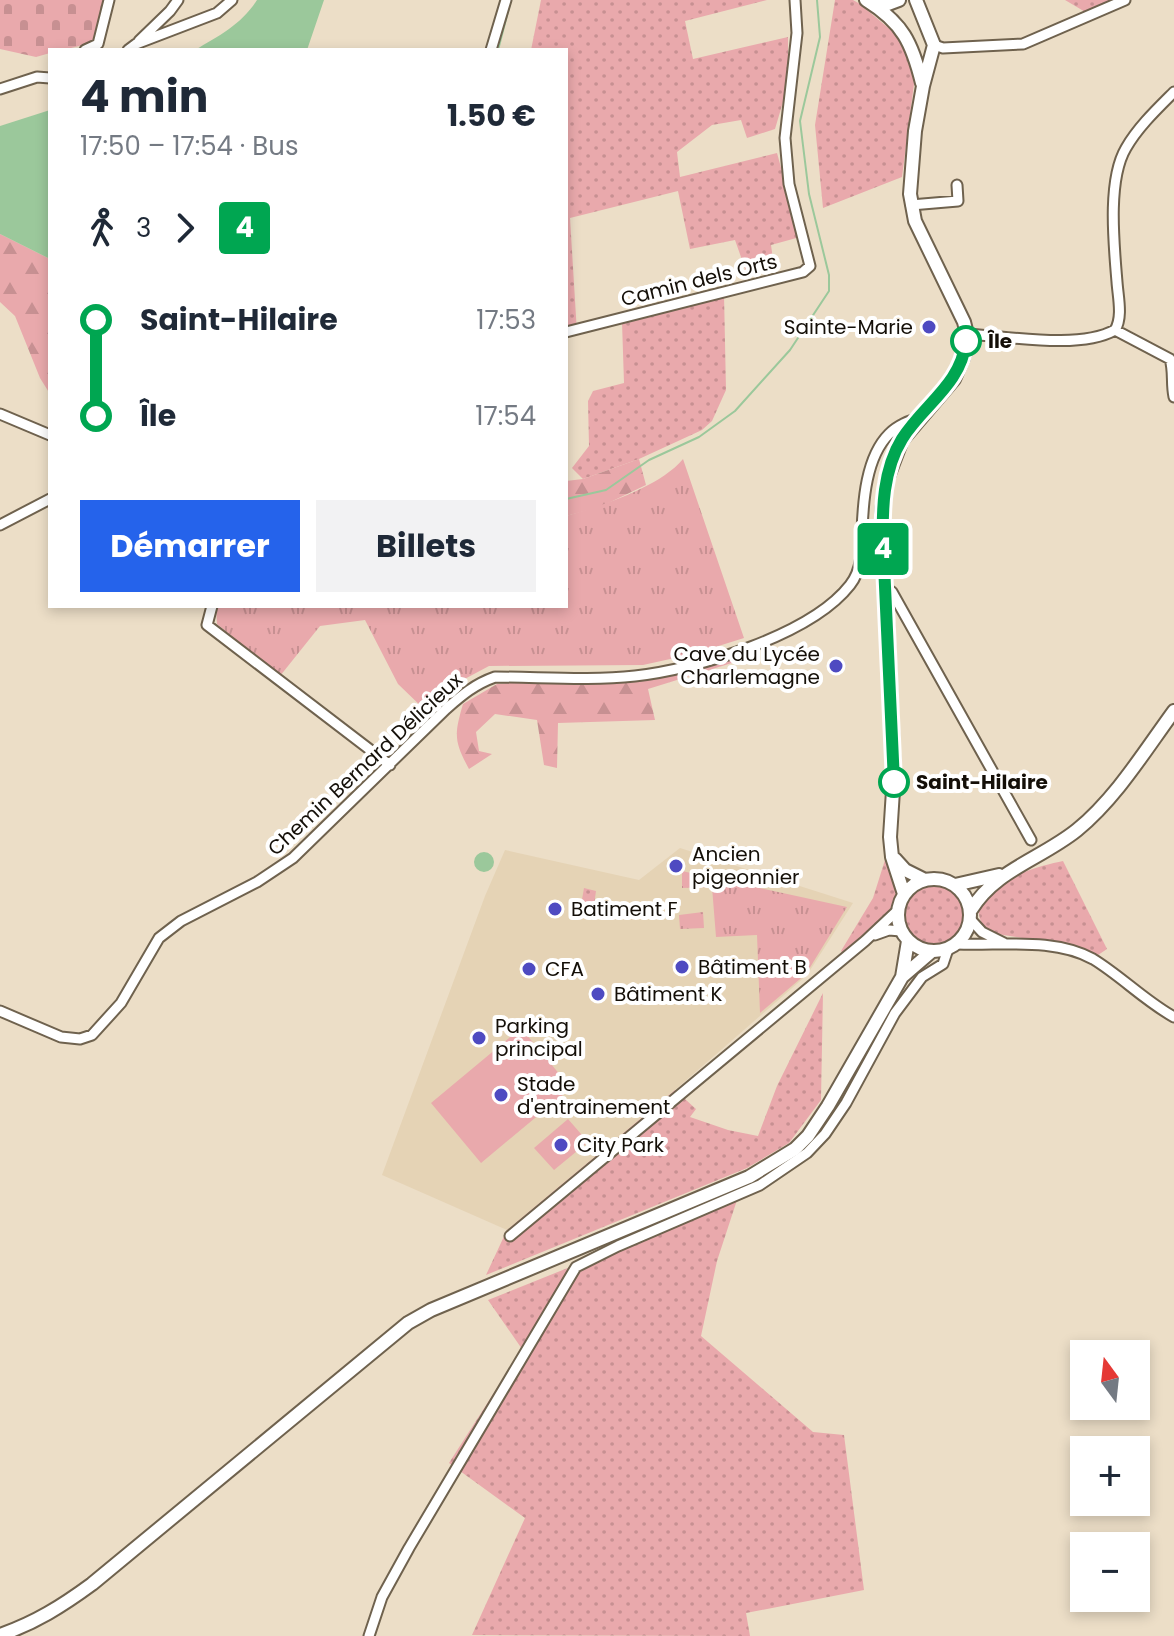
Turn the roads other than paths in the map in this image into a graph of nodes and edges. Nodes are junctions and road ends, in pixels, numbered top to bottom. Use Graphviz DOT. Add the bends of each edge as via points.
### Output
graph roads {
  1 [pos="109,0"];
  2 [pos="178,0"];
  3 [pos="232,0"];
  4 [pos="506,0"];
  5 [pos="795,0"];
  6 [pos="899,0"];
  7 [pos="916,0"];
  8 [pos="1125,0"];
  9 [pos="870,2"];
  10 [pos="170,11"];
  11 [pos="181,26"];
  12 [pos="906,35"];
  13 [pos="934,45"];
  14 [pos="132,47"];
  15 [pos="89,48"];
  16 [pos="492,48"];
  17 [pos="48,70"];
  18 [pos="918,70"];
  19 [pos="37,77"];
  20 [pos="48,78"];
  21 [pos="923,86"];
  22 [pos="0,89"];
  23 [pos="1174,92"];
  24 [pos="957,185"];
  25 [pos="911,205"];
  26 [pos="1115,330"];
  27 [pos="568,331"];
  28 [pos="967,334"];
  29 [pos="1174,397"];
  30 [pos="0,414"];
  31 [pos="921,417"];
  32 [pos="48,434"];
  33 [pos="48,500"];
  34 [pos="0,525"];
  35 [pos="885,587"];
  36 [pos="211,608"];
  37 [pos="1174,711"];
  38 [pos="390,765"];
  39 [pos="1031,840"];
  40 [pos="892,857"];
  41 [pos="1006,873"];
  42 [pos="925,880"];
  43 [pos="955,885"];
  44 [pos="904,894"];
  45 [pos="898,910"];
  46 [pos="971,915"];
  47 [pos="904,936"];
  48 [pos="865,941"];
  49 [pos="1007,944"];
  50 [pos="952,946"];
  51 [pos="931,952"];
  52 [pos="902,977"];
  53 [pos="0,1011"];
  54 [pos="1174,1017"];
  55 [pos="510,1236"];
  56 [pos="0,1635"];
  57 [pos="369,1636"];
  1 -- 15 [label="street" via="98,44"];
  2 -- 10 [label="street"];
  3 -- 11 [label="street" via="217,13"];
  4 -- 16 [label="street"];
  5 -- 27 [label="street, Camin dels Orts" via="797,33 785,138 789,184 810,266"];
  6 -- 9 [label="main road" via="883,6"];
  7 -- 13 [label="main road"];
  8 -- 13 [label="street" via="1023,44"];
  9 -- 12 [label="main road"];
  10 -- 11 [label="street" via="170,18"];
  10 -- 14 [label="street"];
  11 -- 14 [label="street"];
  12 -- 13 [label="main road" via="922,47"];
  12 -- 18 [label="main road"];
  13 -- 18 [label="main road"];
  13 -- 21 [label="main road"];
  17 -- 19 [label="street"];
  18 -- 21 [label="main road"];
  19 -- 20 [label="street"];
  19 -- 22 [label="street"];
  21 -- 25 [label="main road"];
  23 -- 26 [label="street" via="1139,129 1118,170"];
  24 -- 25 [label="street" via="958,201"];
  25 -- 28 [label="main road"];
  26 -- 28 [label="street" via="1057,340"];
  26 -- 29 [label="street" via="1170,359"];
  28 -- 31 [label="main road" via="954,379"];
  30 -- 32 [label="street"];
  31 -- 35 [label="main road" via="902,440 886,482"];
  31 -- 38 [label="street, Chemin Bernard Délicieux" via="888,435 876,456 863,507 859,568 851,584 824,609 761,643 670,670 483,681 446,709"];
  33 -- 34 [label="street"];
  35 -- 39 [label="street"];
  35 -- 40 [label="main road" via="894,775"];
  36 -- 38 [label="street" via="207,625"];
  37 -- 41 [label="main road" via="1099,810 1048,850"];
  38 -- 53 [label="street, Chemin Bernard Délicieux" via="293,858 159,938 121,1003 92,1035 61,1037"];
  40 -- 42 [label="main road"];
  40 -- 44 [label="main road"];
  41 -- 43 [label="main road"];
  41 -- 46 [label="main road" via="986,889"];
  42 -- 43 [label="main road"];
  42 -- 44 [label="main road"];
  43 -- 46 [label="main road" via="965,895"];
  44 -- 45 [label="main road"];
  45 -- 47 [label="main road"];
  45 -- 48 [label="street"];
  46 -- 49 [label="street" via="982,932"];
  46 -- 50 [label="main road" via="967,932"];
  47 -- 48 [label="street" via="881,932"];
  47 -- 51 [label="main road"];
  47 -- 52 [label="main road"];
  48 -- 55 [label="street"];
  49 -- 50 [label="street"];
  49 -- 54 [label="street" via="1079,952"];
  50 -- 51 [label="main road"];
  50 -- 57 [label="street" via="943,964 922,977 895,1013 846,1103 807,1153 760,1185 576,1267 409,1548 382,1597"];
  51 -- 52 [label="main road"];
  52 -- 56 [label="main road" via="828,1106 795,1149 749,1177 408,1323 92,1584 46,1616"];
}
